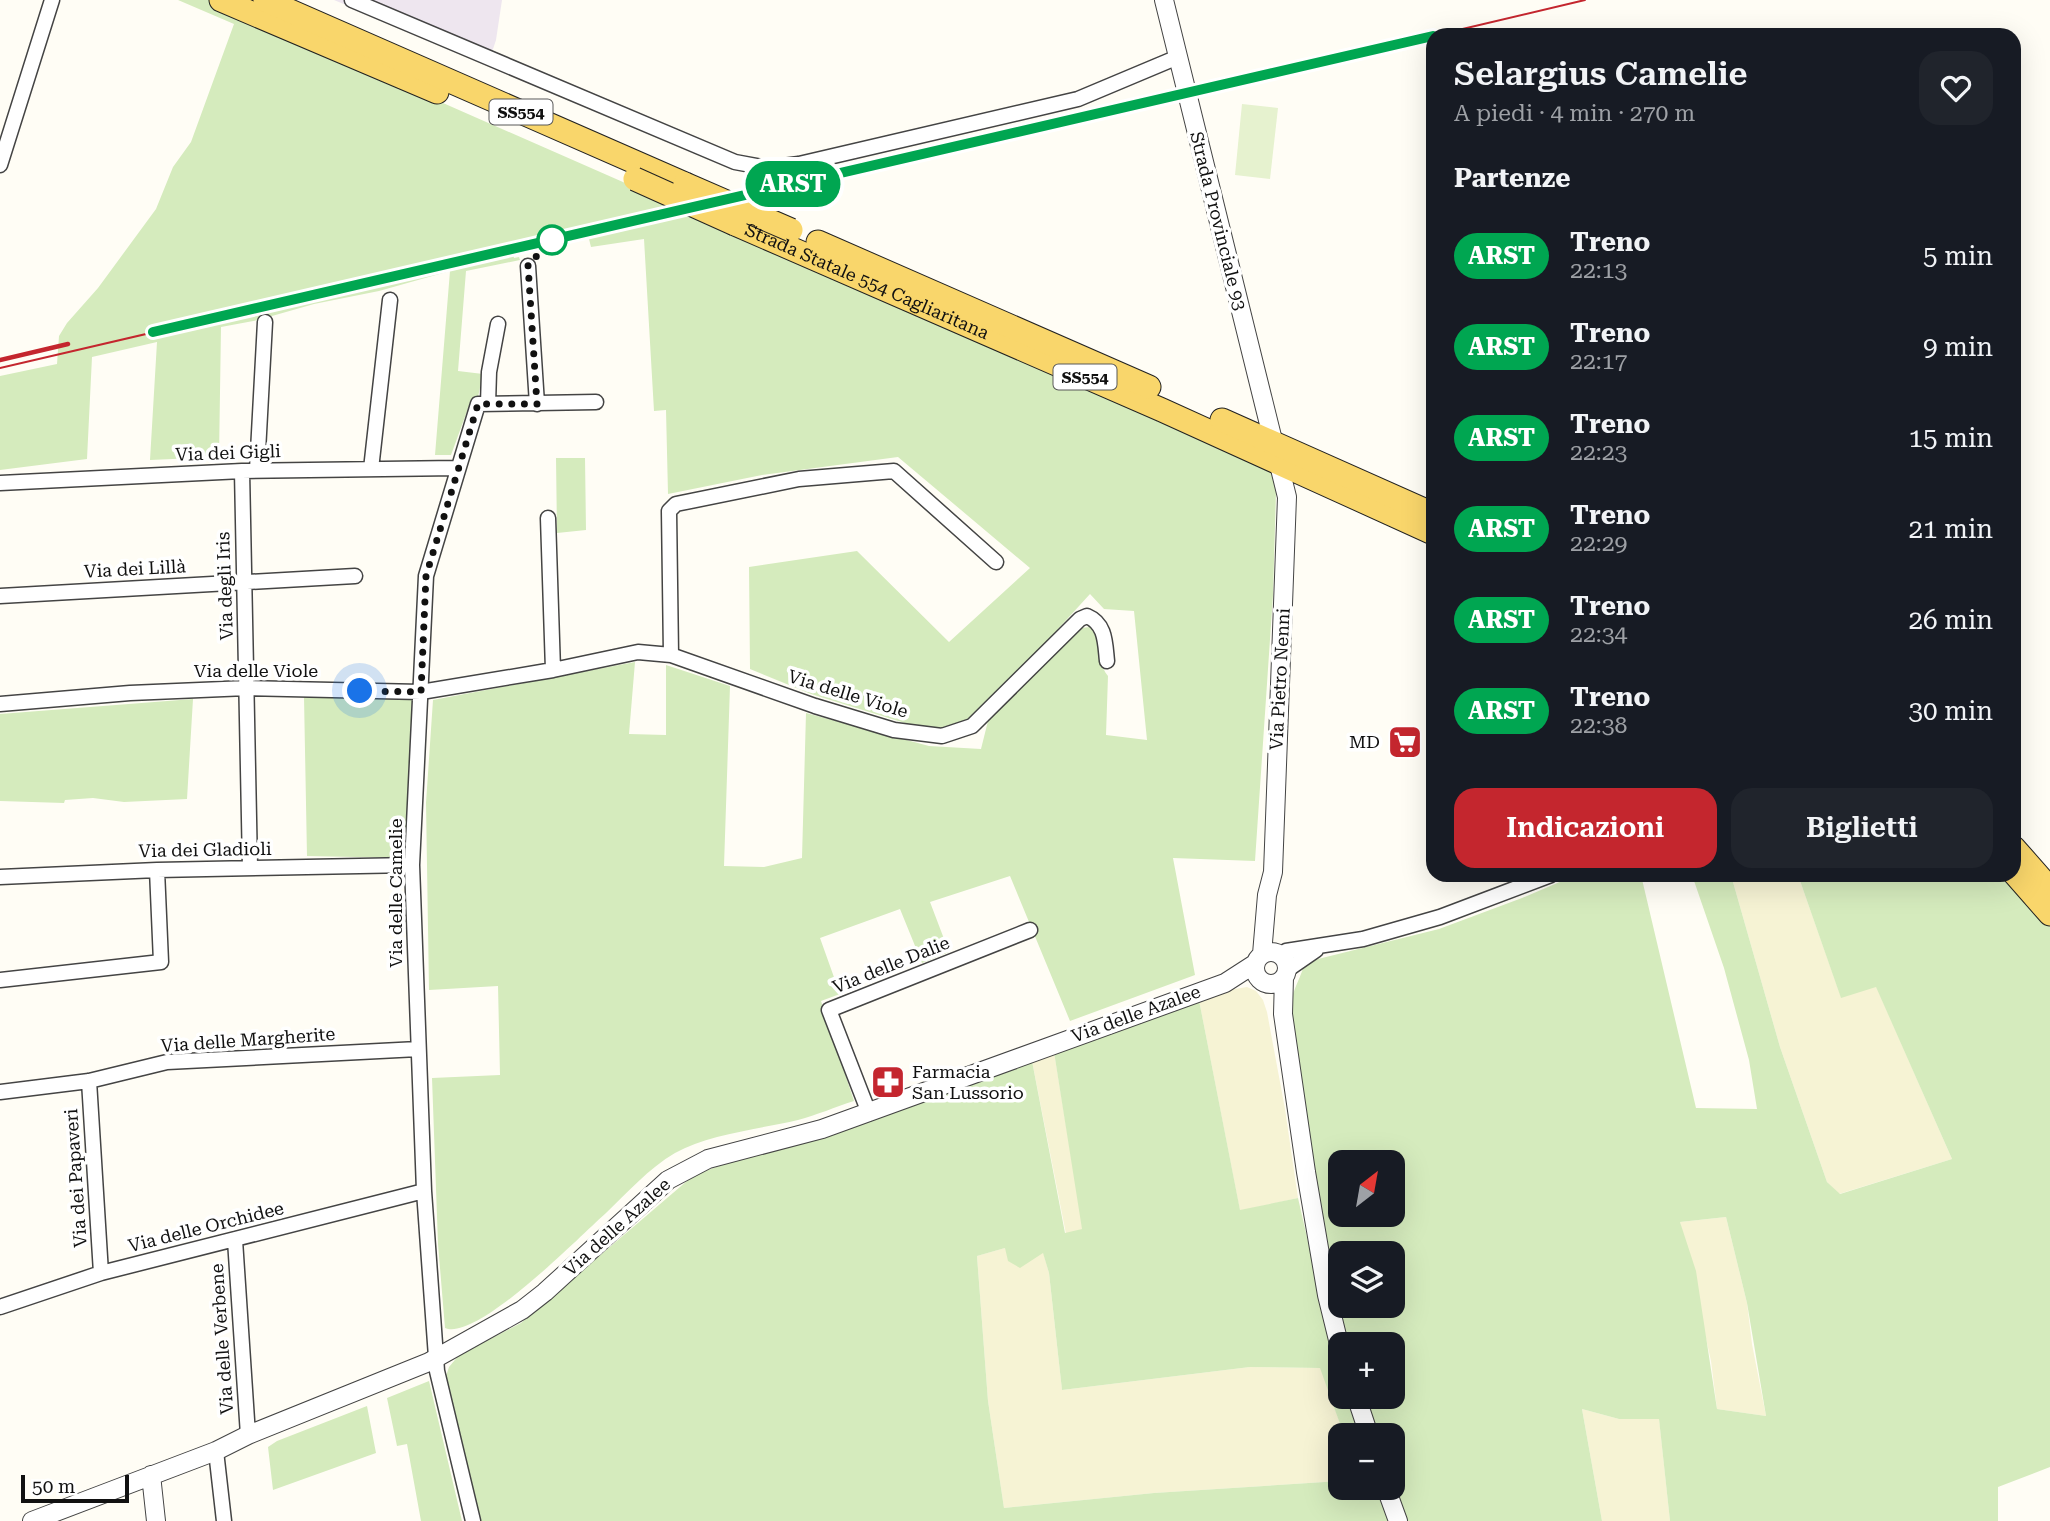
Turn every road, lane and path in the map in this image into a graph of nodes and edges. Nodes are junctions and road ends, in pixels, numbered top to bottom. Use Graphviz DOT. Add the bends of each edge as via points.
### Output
graph roads {
  1 [pos="52,0"];
  2 [pos="265,0"];
  3 [pos="352,0"];
  4 [pos="1164,0"];
  5 [pos="223,1"];
  6 [pos="354,48"];
  7 [pos="1178,57"];
  8 [pos="0,166"];
  9 [pos="528,265"];
  10 [pos="390,300"];
  11 [pos="265,322"];
  12 [pos="498,324"];
  13 [pos="596,401"];
  14 [pos="488,404"];
  15 [pos="537,404"];
  16 [pos="1272,442"];
  17 [pos="1279,464"];
  18 [pos="457,468"];
  19 [pos="371,469"];
  20 [pos="249,470"];
  21 [pos="0,483"];
  22 [pos="1426,511"];
  23 [pos="548,518"];
  24 [pos="1426,530"];
  25 [pos="996,562"];
  26 [pos="355,576"];
  27 [pos="243,582"];
  28 [pos="0,596"];
  29 [pos="671,655"];
  30 [pos="1107,661"];
  31 [pos="553,670"];
  32 [pos="247,688"];
  33 [pos="421,692"];
  34 [pos="0,704"];
  35 [pos="2021,856"];
  36 [pos="412,865"];
  37 [pos="250,868"];
  38 [pos="157,870"];
  39 [pos="0,877"];
  40 [pos="2021,881"];
  41 [pos="1532,882"];
  42 [pos="2050,889"];
  43 [pos="2050,914"];
  44 [pos="1030,930"];
  45 [pos="1272,967"];
  46 [pos="0,980"];
  47 [pos="418,1049"];
  48 [pos="89,1081"];
  49 [pos="0,1092"];
  50 [pos="869,1113"];
  51 [pos="424,1191"];
  52 [pos="235,1240"];
  53 [pos="101,1273"];
  54 [pos="0,1307"];
  55 [pos="1336,1332"];
  56 [pos="436,1358"];
  57 [pos="247,1435"];
  58 [pos="216,1451"];
  59 [pos="151,1475"];
  60 [pos="1391,1500"];
  61 [pos="32,1521"];
  62 [pos="156,1521"];
  63 [pos="224,1521"];
  64 [pos="473,1521"];
  65 [pos="1398,1521"];
  1 -- 8 [label="street"];
  2 -- 6 [label="main road, Strada Statale 554 Cagliaritana / SS554"];
  3 -- 7 [label="street" via="734,162 767,168 1077,99"];
  4 -- 7 [label="street, Strada Provinciale 93"];
  5 -- 6 [label="main road, Strada Statale 554 Cagliaritana / SS554"];
  6 -- 16 [label="main road, Strada Statale 554 Cagliaritana / SS554, bridge" via="685,184"];
  6 -- 17 [label="main road, Strada Statale 554 Cagliaritana / SS554, bridge" via="735,224"];
  7 -- 16 [label="street, Strada Provinciale 93"];
  9 -- 15 [label="street"];
  10 -- 19 [label="street"];
  11 -- 20 [label="street, Via degli Iris"];
  12 -- 14 [label="street"];
  13 -- 15 [label="street"];
  14 -- 15 [label="street"];
  14 -- 18 [label="street, Via delle Camelie" via="478,404"];
  16 -- 17 [label="street, Via Pietro Nenni"];
  16 -- 22 [label="main road, Strada Statale 554 Cagliaritana / SS554"];
  17 -- 24 [label="main road, Strada Statale 554 Cagliaritana / SS554"];
  17 -- 45 [label="street, Via Pietro Nenni" via="1287,513 1273,872 1265,917"];
  18 -- 19 [label="street, Via dei Gigli"];
  18 -- 33 [label="street, Via delle Camelie" via="426,576"];
  19 -- 20 [label="street, Via dei Gigli"];
  20 -- 21 [label="street, Via dei Gigli"];
  20 -- 27 [label="street, Via degli Iris"];
  23 -- 31 [label="street"];
  25 -- 29 [label="street" via="894,471 799,479 676,504 669,511"];
  26 -- 27 [label="street, Via dei Lillà"];
  27 -- 28 [label="street, Via dei Lillà"];
  27 -- 32 [label="street, Via degli Iris"];
  29 -- 30 [label="street, Via delle Viole" via="894,730 942,736 972,726 1087,615 1097,620 1103,632"];
  29 -- 31 [label="street, Via delle Viole" via="638,652"];
  31 -- 33 [label="street, Via delle Viole"];
  32 -- 33 [label="street, Via delle Viole"];
  32 -- 34 [label="street, Via delle Viole"];
  32 -- 37 [label="street, Via degli Iris"];
  33 -- 36 [label="street, Via delle Camelie"];
  35 -- 42 [label="main road"];
  36 -- 37 [label="street, Via dei Gladioli"];
  36 -- 47 [label="street, Via delle Camelie"];
  37 -- 38 [label="street, Via dei Gladioli"];
  38 -- 39 [label="street, Via dei Gladioli"];
  38 -- 46 [label="street" via="161,962"];
  40 -- 43 [label="main road"];
  41 -- 45 [label="street" via="1440,917 1363,939 1286,951"];
  44 -- 50 [label="street, Via delle Dalie" via="829,1010"];
  45 -- 50 [label="street, Via delle Azalee"];
  45 -- 55 [label="street"];
  47 -- 48 [label="street, Via delle Margherite" via="167,1062"];
  47 -- 51 [label="street, Via delle Camelie"];
  48 -- 49 [label="street, Via delle Margherite"];
  48 -- 53 [label="street, Via dei Papaveri"];
  50 -- 56 [label="street, Via delle Azalee" via="708,1159 676,1174 522,1310"];
  51 -- 52 [label="street, Via delle Orchidee"];
  51 -- 56 [label="street, Via delle Camelie"];
  52 -- 53 [label="street, Via delle Orchidee"];
  52 -- 57 [label="street, Via delle Verbene"];
  53 -- 54 [label="street, Via delle Orchidee"];
  56 -- 57 [label="street, Via delle Azalee"];
  56 -- 64 [label="street, Via delle Camelie"];
  57 -- 58 [label="street, Via delle Azalee"];
  58 -- 59 [label="street, Via delle Azalee"];
  58 -- 63 [label="street"];
  59 -- 61 [label="street, Via delle Azalee"];
  59 -- 62 [label="street"];
  60 -- 65 [label="street"];
}
